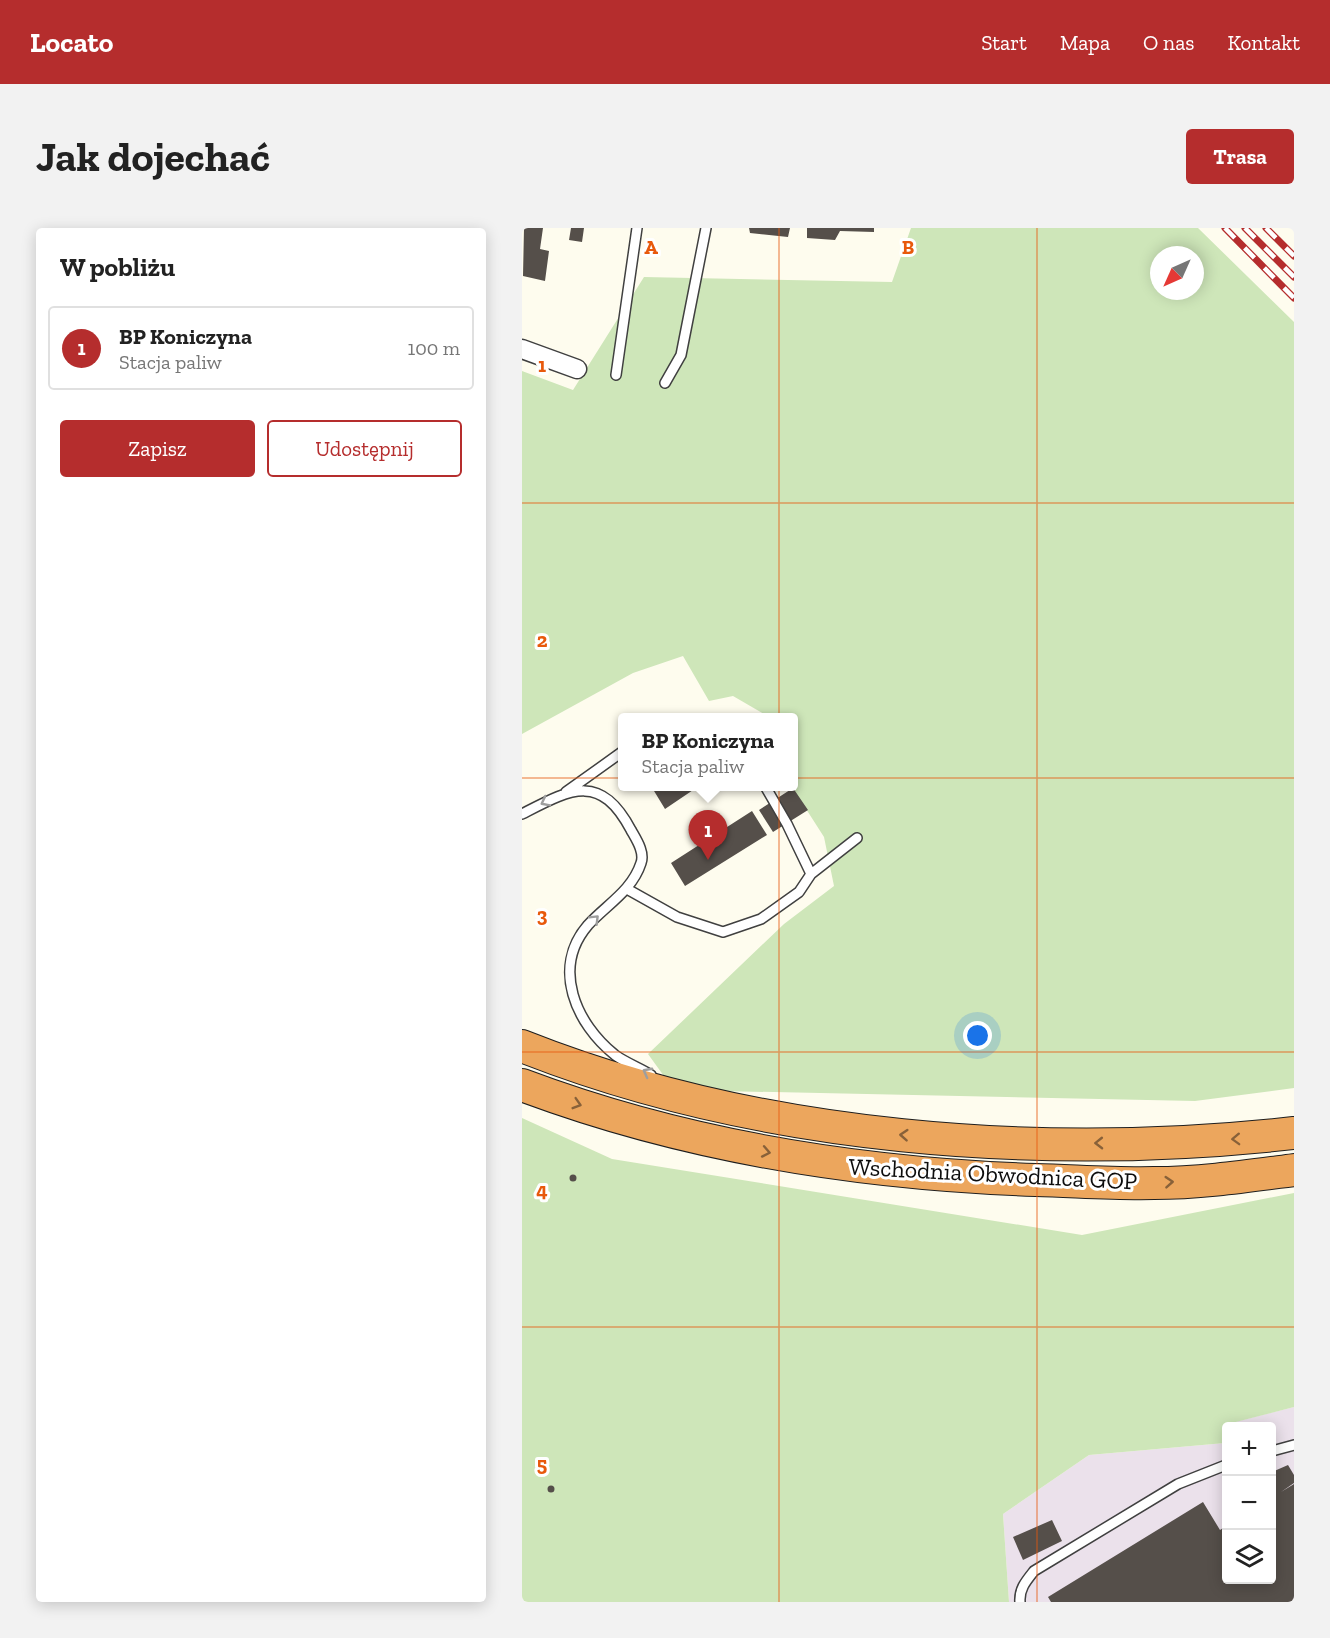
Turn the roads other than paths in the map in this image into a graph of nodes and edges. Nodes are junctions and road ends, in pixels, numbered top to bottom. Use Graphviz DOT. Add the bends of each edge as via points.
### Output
graph roads {
  1 [pos="637,228"];
  2 [pos="706,228"];
  3 [pos="522,349"];
  4 [pos="578,369"];
  5 [pos="616,375"];
  6 [pos="665,383"];
  7 [pos="618,755"];
  8 [pos="768,791"];
  9 [pos="566,792"];
  10 [pos="522,814"];
  11 [pos="857,838"];
  12 [pos="811,874"];
  13 [pos="627,889"];
  14 [pos="522,1046"];
  15 [pos="522,1085"];
  16 [pos="699,1100"];
  17 [pos="1294,1133"];
  18 [pos="1294,1170"];
  19 [pos="1294,1445"];
  20 [pos="1276,1450"];
  21 [pos="1222,1467"];
  22 [pos="1020,1602"];
  1 -- 5 [label="lane"];
  2 -- 6 [label="lane" via="681,355"];
  3 -- 4 [label="street"];
  7 -- 9 [label="lane"];
  8 -- 12 [label="lane"];
  9 -- 10 [label="lane, one-way"];
  9 -- 13 [label="lane" via="590,790 611,801 629,825 640,845 642,862"];
  11 -- 12 [label="lane"];
  12 -- 13 [label="lane" via="800,892 760,919 723,932 677,917"];
  16 -- 13 [label="lane, one-way" via="617,1056 597,1038 575,1004 568,977 577,942 587,926"];
  14 -- 16 [label="highway, Wschodnia Obwodnica GOP" via="624,1081"];
  15 -- 18 [label="highway, Wschodnia Obwodnica GOP, one-way" via="676,1134 875,1170 1155,1183"];
  17 -- 16 [label="highway, Wschodnia Obwodnica GOP, one-way" via="1085,1143 969,1140 880,1134"];
  19 -- 20 [label="lane"];
  21 -- 22 [label="lane" via="1178,1484 1034,1571 1019,1593"];
}
